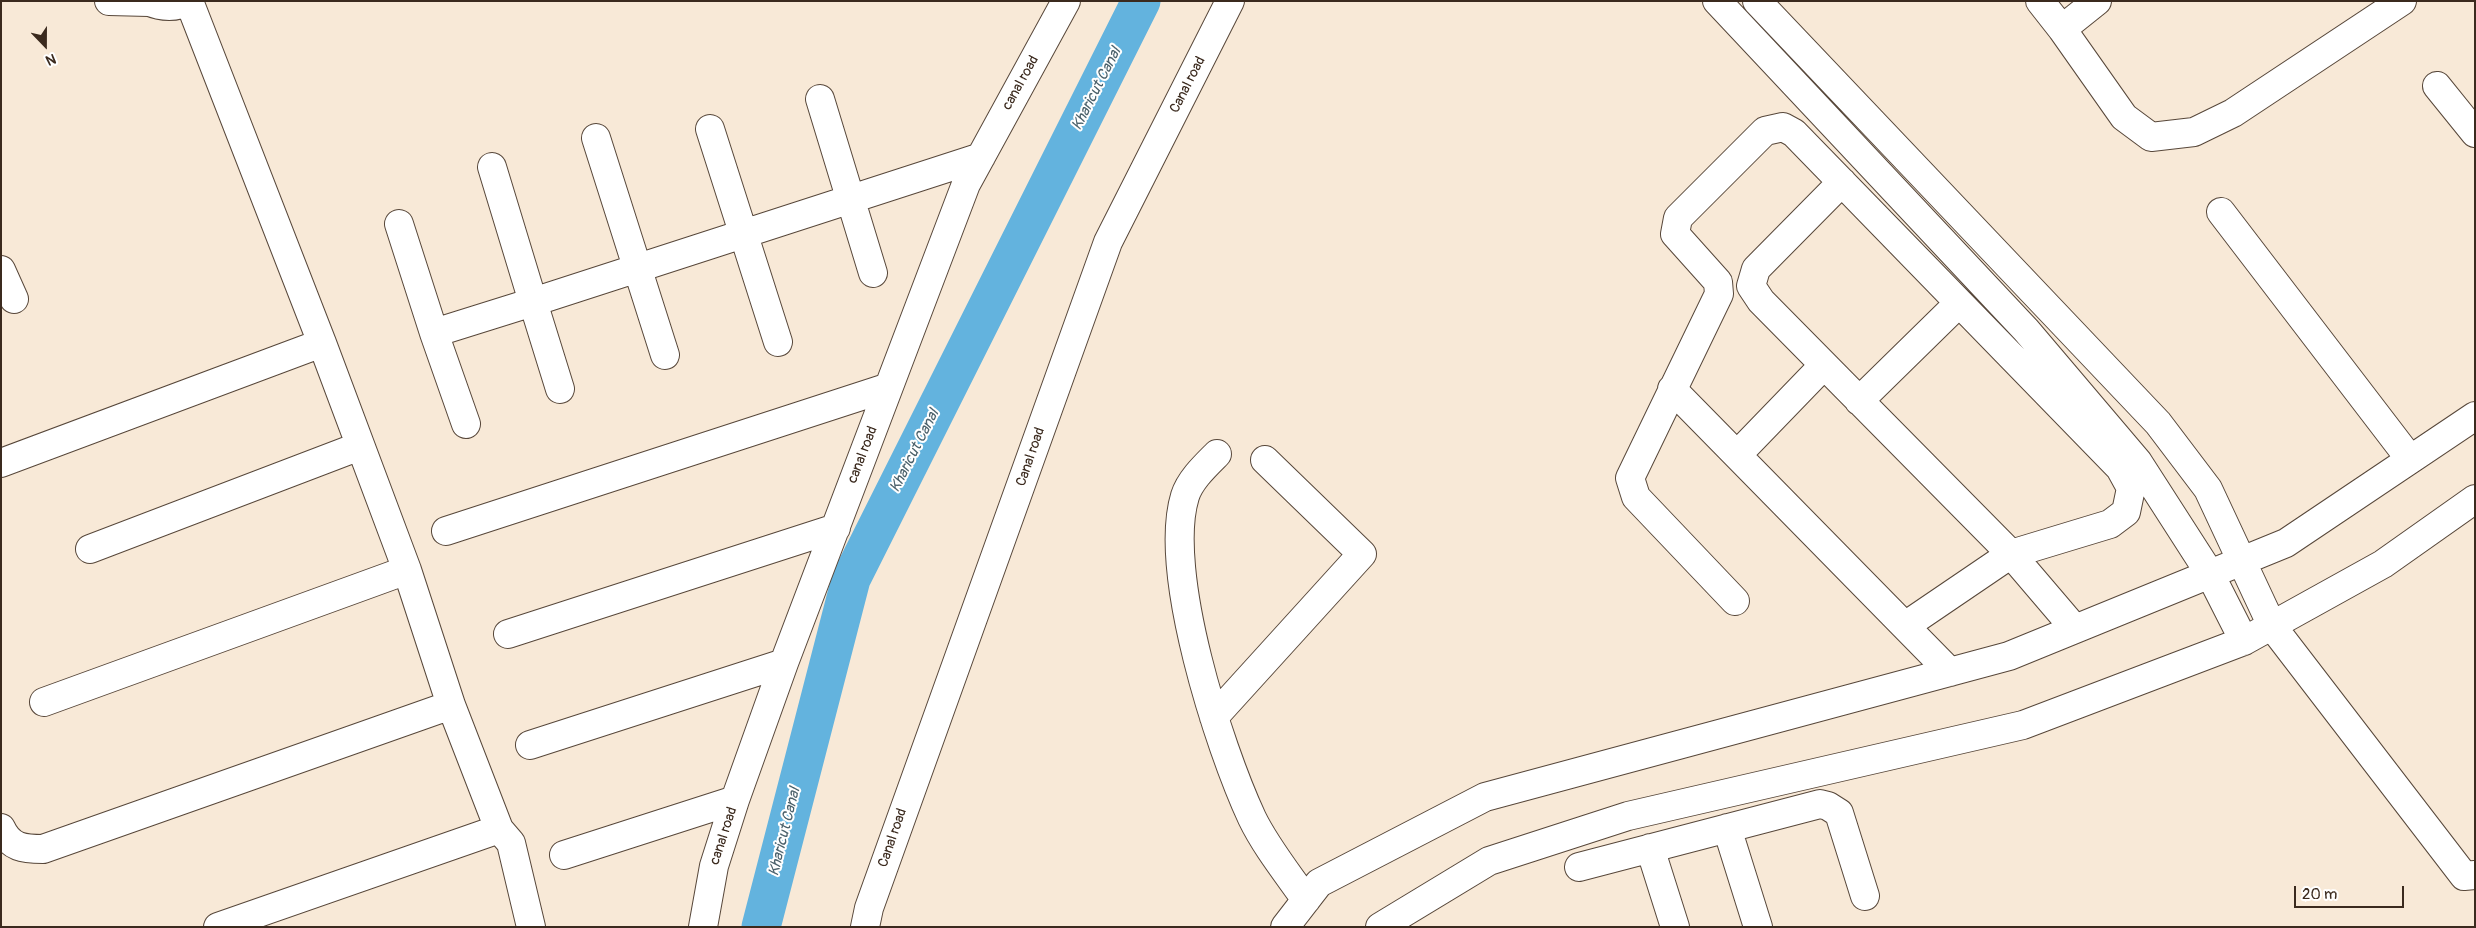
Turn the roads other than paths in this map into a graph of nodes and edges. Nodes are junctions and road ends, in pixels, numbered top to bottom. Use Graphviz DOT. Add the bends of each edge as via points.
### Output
graph roads {
  1 [pos="109,1"];
  2 [pos="189,1"];
  3 [pos="1066,1"];
  4 [pos="1230,1"];
  5 [pos="1718,1"];
  6 [pos="1757,1"];
  7 [pos="2040,1"];
  8 [pos="2097,1"];
  9 [pos="148,2"];
  10 [pos="2384,6"];
  11 [pos="2062,29"];
  12 [pos="2437,86"];
  13 [pos="820,99"];
  14 [pos="710,129"];
  15 [pos="2475,133"];
  16 [pos="596,138"];
  17 [pos="981,157"];
  18 [pos="492,167"];
  19 [pos="1842,182"];
  20 [pos="850,199"];
  21 [pos="2221,212"];
  22 [pos="399,224"];
  23 [pos="743,234"];
  24 [pos="636,268"];
  25 [pos="1,270"];
  26 [pos="873,272"];
  27 [pos="14,299"];
  28 [pos="533,302"];
  29 [pos="1959,303"];
  30 [pos="434,333"];
  31 [pos="778,342"];
  32 [pos="322,343"];
  33 [pos="666,355"];
  34 [pos="1824,365"];
  35 [pos="889,387"];
  36 [pos="560,388"];
  37 [pos="1672,388"];
  38 [pos="1860,401"];
  39 [pos="2475,416"];
  40 [pos="466,424"];
  41 [pos="360,446"];
  42 [pos="1216,454"];
  43 [pos="1737,454"];
  44 [pos="2410,459"];
  45 [pos="1265,460"];
  46 [pos="1,463"];
  47 [pos="2475,499"];
  48 [pos="836,528"];
  49 [pos="446,531"];
  50 [pos="90,549"];
  51 [pos="2011,554"];
  52 [pos="2241,562"];
  53 [pos="407,570"];
  54 [pos="2210,574"];
  55 [pos="1735,601"];
  56 [pos="1905,626"];
  57 [pos="2272,626"];
  58 [pos="2075,629"];
  59 [pos="508,634"];
  60 [pos="2244,641"];
  61 [pos="784,663"];
  62 [pos="1950,672"];
  63 [pos="44,702"];
  64 [pos="451,705"];
  65 [pos="1214,716"];
  66 [pos="530,745"];
  67 [pos="735,800"];
  68 [pos="1684,803"];
  69 [pos="1,828"];
  70 [pos="1728,828"];
  71 [pos="500,829"];
  72 [pos="1694,837"];
  73 [pos="1650,848"];
  74 [pos="564,855"];
  75 [pos="1579,867"];
  76 [pos="2475,875"];
  77 [pos="1865,896"];
  78 [pos="1306,900"];
  79 [pos="218,927"];
  80 [pos="531,927"];
  81 [pos="703,927"];
  82 [pos="865,927"];
  83 [pos="1285,927"];
  84 [pos="1380,927"];
  85 [pos="1675,927"];
  86 [pos="1758,927"];
  1 -- 9 [label="street"];
  2 -- 9 [label="street" via="165,6"];
  2 -- 32 [label="street"];
  3 -- 17 [label="street, canal road"];
  4 -- 82 [label="street, Canal road" via="1108,242 921,760"];
  5 -- 54 [label="street" via="2026,330 2138,462"];
  6 -- 52 [label="street" via="2158,423 2208,489"];
  7 -- 11 [label="street"];
  8 -- 11 [label="street"];
  10 -- 11 [label="street" via="2233,113 2194,132 2151,137 2124,116"];
  12 -- 15 [label="street"];
  13 -- 20 [label="street"];
  14 -- 23 [label="street"];
  16 -- 24 [label="street"];
  17 -- 20 [label="street"];
  17 -- 35 [label="street, canal road" via="966,184"];
  18 -- 28 [label="street"];
  19 -- 29 [label="street"];
  19 -- 34 [label="street" via="1756,269 1751,286 1761,301"];
  19 -- 37 [label="street" via="1794,133 1782,127 1766,131 1678,218 1675,234 1718,282 1719,294"];
  20 -- 23 [label="street"];
  20 -- 26 [label="street"];
  21 -- 44 [label="street"];
  22 -- 30 [label="street"];
  23 -- 24 [label="street"];
  23 -- 31 [label="street"];
  24 -- 28 [label="street"];
  24 -- 33 [label="street"];
  25 -- 27 [label="street"];
  28 -- 30 [label="street"];
  28 -- 36 [label="street"];
  29 -- 38 [label="street"];
  29 -- 51 [label="street" via="2120,468 2131,488 2126,512 2110,524"];
  30 -- 40 [label="street"];
  32 -- 41 [label="street"];
  32 -- 46 [label="street"];
  34 -- 38 [label="street"];
  34 -- 43 [label="street"];
  35 -- 48 [label="street, canal road"];
  35 -- 49 [label="street"];
  37 -- 43 [label="street"];
  37 -- 55 [label="street" via="1630,478 1631,485 1636,497"];
  38 -- 51 [label="street"];
  39 -- 44 [label="street"];
  41 -- 50 [label="street"];
  41 -- 53 [label="street"];
  42 -- 65 [label="street" via="1185,494 1179,519 1185,604"];
  43 -- 56 [label="street"];
  44 -- 52 [label="street" via="2286,544"];
  45 -- 65 [label="street" via="1362,554"];
  47 -- 57 [label="street" via="2383,564"];
  48 -- 59 [label="street"];
  48 -- 61 [label="street, canal road"];
  51 -- 56 [label="street"];
  51 -- 58 [label="street"];
  52 -- 54 [label="street"];
  52 -- 57 [label="street"];
  53 -- 63 [label="street"];
  53 -- 64 [label="street"];
  54 -- 58 [label="street"];
  54 -- 60 [label="street"];
  56 -- 62 [label="street"];
  57 -- 60 [label="street"];
  57 -- 76 [label="street" via="2464,876"];
  58 -- 62 [label="street" via="2009,656"];
  60 -- 68 [label="street" via="2023,725"];
  61 -- 66 [label="street"];
  61 -- 67 [label="street, canal road"];
  62 -- 78 [label="street" via="1485,797 1319,883"];
  64 -- 69 [label="street" via="43,849 22,849 12,844"];
  64 -- 71 [label="street"];
  65 -- 78 [label="street" via="1253,820"];
  67 -- 74 [label="street"];
  67 -- 81 [label="street, canal road" via="714,866"];
  68 -- 72 [label="street"];
  68 -- 84 [label="street" via="1628,816 1489,861"];
  70 -- 72 [label="street"];
  70 -- 77 [label="street" via="1820,804 1828,806 1839,813"];
  70 -- 86 [label="street"];
  71 -- 79 [label="street"];
  71 -- 80 [label="street" via="511,843"];
  72 -- 73 [label="street"];
  73 -- 75 [label="street"];
  73 -- 85 [label="street"];
  78 -- 83 [label="street"];
}
